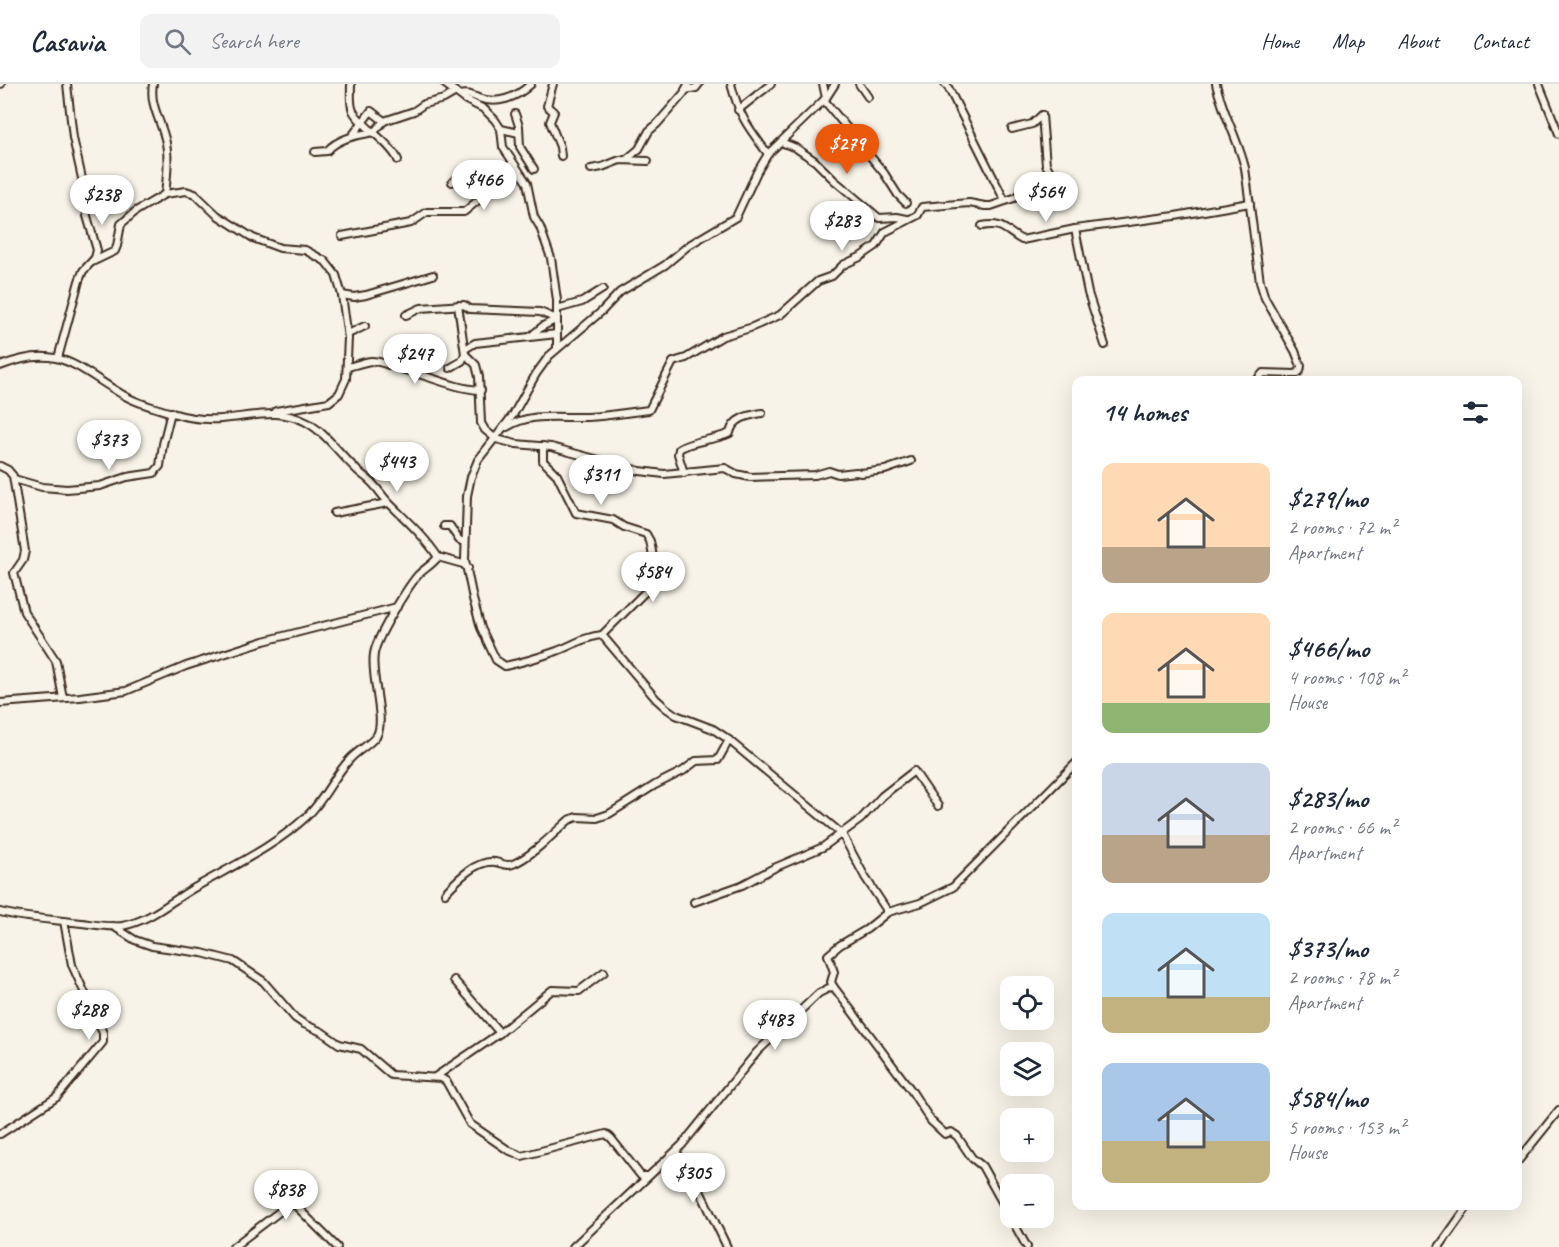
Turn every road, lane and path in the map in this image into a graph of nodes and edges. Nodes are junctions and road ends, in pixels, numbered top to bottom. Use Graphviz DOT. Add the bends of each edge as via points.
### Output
graph roads {
  1 [pos="67,84"];
  2 [pos="153,84"];
  3 [pos="351,84"];
  4 [pos="445,84"];
  5 [pos="531,84"];
  6 [pos="553,84"];
  7 [pos="699,84"];
  8 [pos="731,84"];
  9 [pos="771,84"];
  10 [pos="823,84"];
  11 [pos="835,84"];
  12 [pos="859,84"];
  13 [pos="945,84"];
  14 [pos="1216,84"];
  15 [pos="1539,84"];
  16 [pos="687,87"];
  17 [pos="458,94"];
  18 [pos="868,97"];
  19 [pos="825,99"];
  20 [pos="738,110"];
  21 [pos="515,114"];
  22 [pos="362,121"];
  23 [pos="384,121"];
  24 [pos="501,129"];
  25 [pos="1012,129"];
  26 [pos="374,132"];
  27 [pos="519,133"];
  28 [pos="1559,134"];
  29 [pos="352,136"];
  30 [pos="781,142"];
  31 [pos="315,152"];
  32 [pos="768,154"];
  33 [pos="561,156"];
  34 [pos="627,159"];
  35 [pos="398,160"];
  36 [pos="648,161"];
  37 [pos="512,164"];
  38 [pos="534,169"];
  39 [pos="591,169"];
  40 [pos="1052,180"];
  41 [pos="452,182"];
  42 [pos="1070,189"];
  43 [pos="165,194"];
  44 [pos="1005,201"];
  45 [pos="906,203"];
  46 [pos="1250,203"];
  47 [pos="908,219"];
  48 [pos="982,225"];
  49 [pos="1075,229"];
  50 [pos="342,236"];
  51 [pos="92,262"];
  52 [pos="433,275"];
  53 [pos="603,290"];
  54 [pos="342,295"];
  55 [pos="458,305"];
  56 [pos="557,309"];
  57 [pos="406,315"];
  58 [pos="557,319"];
  59 [pos="365,326"];
  60 [pos="348,334"];
  61 [pos="557,334"];
  62 [pos="531,336"];
  63 [pos="1105,345"];
  64 [pos="557,348"];
  65 [pos="465,351"];
  66 [pos="58,358"];
  67 [pos="0,366"];
  68 [pos="348,367"];
  69 [pos="450,368"];
  70 [pos="1260,376"];
  71 [pos="481,390"];
  72 [pos="171,412"];
  73 [pos="270,413"];
  74 [pos="762,413"];
  75 [pos="504,429"];
  76 [pos="496,439"];
  77 [pos="543,447"];
  78 [pos="911,461"];
  79 [pos="0,466"];
  80 [pos="684,473"];
  81 [pos="14,479"];
  82 [pos="388,502"];
  83 [pos="334,513"];
  84 [pos="444,526"];
  85 [pos="465,542"];
  86 [pos="438,557"];
  87 [pos="468,569"];
  88 [pos="397,607"];
  89 [pos="603,635"];
  90 [pos="63,698"];
  91 [pos="0,703"];
  92 [pos="729,740"];
  93 [pos="1072,767"];
  94 [pos="938,806"];
  95 [pos="842,834"];
  96 [pos="445,893"];
  97 [pos="694,902"];
  98 [pos="0,912"];
  99 [pos="888,912"];
  100 [pos="63,921"];
  101 [pos="113,926"];
  102 [pos="604,972"];
  103 [pos="454,980"];
  104 [pos="832,986"];
  105 [pos="500,1034"];
  106 [pos="432,1079"];
  107 [pos="1559,1110"];
  108 [pos="0,1134"];
  109 [pos="676,1151"];
  110 [pos="1522,1157"];
  111 [pos="648,1176"];
  112 [pos="1465,1210"];
  113 [pos="233,1247"];
  114 [pos="337,1247"];
  115 [pos="573,1247"];
  116 [pos="727,1247"];
  117 [pos="1027,1247"];
  118 [pos="1439,1247"];
  1 -- 51 [label="street" via="86,211 97,246"];
  2 -- 43 [label="street" via="151,96 168,153"];
  3 -- 22 [label="street" via="351,109"];
  4 -- 17 [label="street"];
  5 -- 17 [label="street" via="502,101"];
  6 -- 33 [label="street" via="547,106 554,112 550,122"];
  7 -- 16 [label="street" via="696,88"];
  8 -- 20 [label="street"];
  9 -- 20 [label="street"];
  10 -- 19 [label="street"];
  11 -- 19 [label="street"];
  12 -- 18 [label="street"];
  13 -- 44 [label="street"];
  14 -- 46 [label="street" via="1242,153"];
  15 -- 28 [label="street"];
  16 -- 34 [label="street"];
  17 -- 23 [label="street"];
  17 -- 24 [label="street" via="484,109"];
  19 -- 30 [label="street"];
  19 -- 45 [label="street"];
  20 -- 32 [label="street"];
  21 -- 27 [label="street"];
  22 -- 23 [label="street" via="371,111"];
  22 -- 26 [label="street"];
  22 -- 29 [label="street"];
  23 -- 26 [label="street"];
  24 -- 27 [label="street"];
  24 -- 37 [label="street" via="503,147"];
  25 -- 40 [label="street" via="1032,124 1042,115 1046,165"];
  26 -- 29 [label="street"];
  26 -- 35 [label="street"];
  27 -- 38 [label="street" via="520,147"];
  29 -- 31 [label="street" via="327,151"];
  30 -- 32 [label="street"];
  30 -- 47 [label="street" via="815,161 879,218"];
  32 -- 64 [label="street" via="736,217 620,292"];
  34 -- 36 [label="street"];
  34 -- 39 [label="street"];
  37 -- 41 [label="street" via="500,171 465,173"];
  37 -- 50 [label="street" via="464,212 427,212 411,223"];
  37 -- 56 [label="street" via="527,183 534,217 551,258"];
  40 -- 42 [label="street"];
  40 -- 44 [label="street" via="1031,182 1017,197"];
  43 -- 51 [label="street" via="123,221 115,251"];
  43 -- 54 [label="street" via="191,192 252,238 280,248 311,252 331,267"];
  44 -- 47 [label="street" via="985,206 969,203 922,207 918,215"];
  46 -- 49 [label="street"];
  46 -- 70 [label="street" via="1262,290 1301,368 1298,373"];
  47 -- 75 [label="street" via="885,232 868,252 818,281 780,315 723,336 673,362 649,410 591,417 537,417 517,420"];
  48 -- 49 [label="street" via="1002,226 1022,240"];
  49 -- 63 [label="street" via="1088,293"];
  51 -- 66 [label="street" via="80,276"];
  52 -- 54 [label="street" via="366,295"];
  53 -- 56 [label="street" via="582,302"];
  54 -- 60 [label="street"];
  55 -- 57 [label="street" via="421,308"];
  55 -- 58 [label="street" via="540,312"];
  55 -- 65 [label="street"];
  56 -- 58 [label="street"];
  58 -- 61 [label="street"];
  58 -- 62 [label="street"];
  59 -- 60 [label="street"];
  60 -- 68 [label="street"];
  61 -- 62 [label="street"];
  61 -- 64 [label="street"];
  62 -- 65 [label="street" via="475,343"];
  64 -- 75 [label="street" via="542,364"];
  65 -- 69 [label="street" via="462,361"];
  65 -- 71 [label="street" via="476,365"];
  66 -- 67 [label="street" via="16,360"];
  66 -- 72 [label="street" via="127,397"];
  68 -- 71 [label="street" via="371,361 388,363 442,382"];
  68 -- 73 [label="street" via="342,388 329,402"];
  71 -- 76 [label="street" via="481,423"];
  72 -- 73 [label="street" via="207,419"];
  72 -- 81 [label="street" via="160,466 154,473 100,486 67,489"];
  73 -- 82 [label="street" via="302,419 316,428"];
  74 -- 80 [label="street" via="746,416 724,436 679,449"];
  75 -- 76 [label="street"];
  76 -- 77 [label="street"];
  76 -- 85 [label="street" via="478,460 471,477"];
  77 -- 80 [label="street" via="640,471"];
  77 -- 89 [label="street" via="543,461 557,475 576,513 613,520 646,534 650,541 655,582"];
  78 -- 80 [label="street" via="861,473 829,471 750,477 725,468"];
  79 -- 81 [label="street"];
  81 -- 90 [label="street" via="25,551 15,569 15,583 26,617 56,660"];
  82 -- 83 [label="street"];
  82 -- 86 [label="street"];
  84 -- 85 [label="street" via="450,526 459,540"];
  85 -- 87 [label="street"];
  86 -- 87 [label="street"];
  86 -- 88 [label="street" via="415,579"];
  87 -- 89 [label="street" via="481,628 496,660 505,666 558,651 589,636"];
  88 -- 90 [label="street" via="264,641 126,690"];
  88 -- 101 [label="street" via="374,651 372,674 378,732 344,766 316,807 281,837 150,916"];
  89 -- 92 [label="street" via="661,704"];
  90 -- 91 [label="street"];
  92 -- 95 [label="street"];
  92 -- 96 [label="street" via="718,760 696,760 609,814 569,820 525,857 507,866 495,862 477,865"];
  93 -- 99 [label="street" via="953,886 920,903"];
  94 -- 95 [label="street" via="914,771"];
  95 -- 97 [label="street" via="823,848"];
  95 -- 99 [label="street"];
  98 -- 100 [label="street"];
  99 -- 104 [label="street" via="828,955 834,972"];
  100 -- 101 [label="street"];
  100 -- 108 [label="street" via="72,965 103,1042 57,1097"];
  101 -- 106 [label="street" via="152,946 233,962 263,981 304,1024 339,1044 361,1048 387,1073"];
  102 -- 105 [label="street" via="579,991 552,990"];
  103 -- 105 [label="street"];
  104 -- 109 [label="street" via="819,993 757,1052"];
  104 -- 117 [label="street" via="931,1121 945,1134 957,1136 982,1166"];
  105 -- 106 [label="street"];
  106 -- 111 [label="street" via="446,1081 470,1124 516,1155 606,1134 641,1176"];
  107 -- 110 [label="street"];
  109 -- 111 [label="street"];
  109 -- 116 [label="street"];
  111 -- 115 [label="street"];
  112 -- 118 [label="street"];
  113 -- 114 [label="street" via="294,1204"];
}
